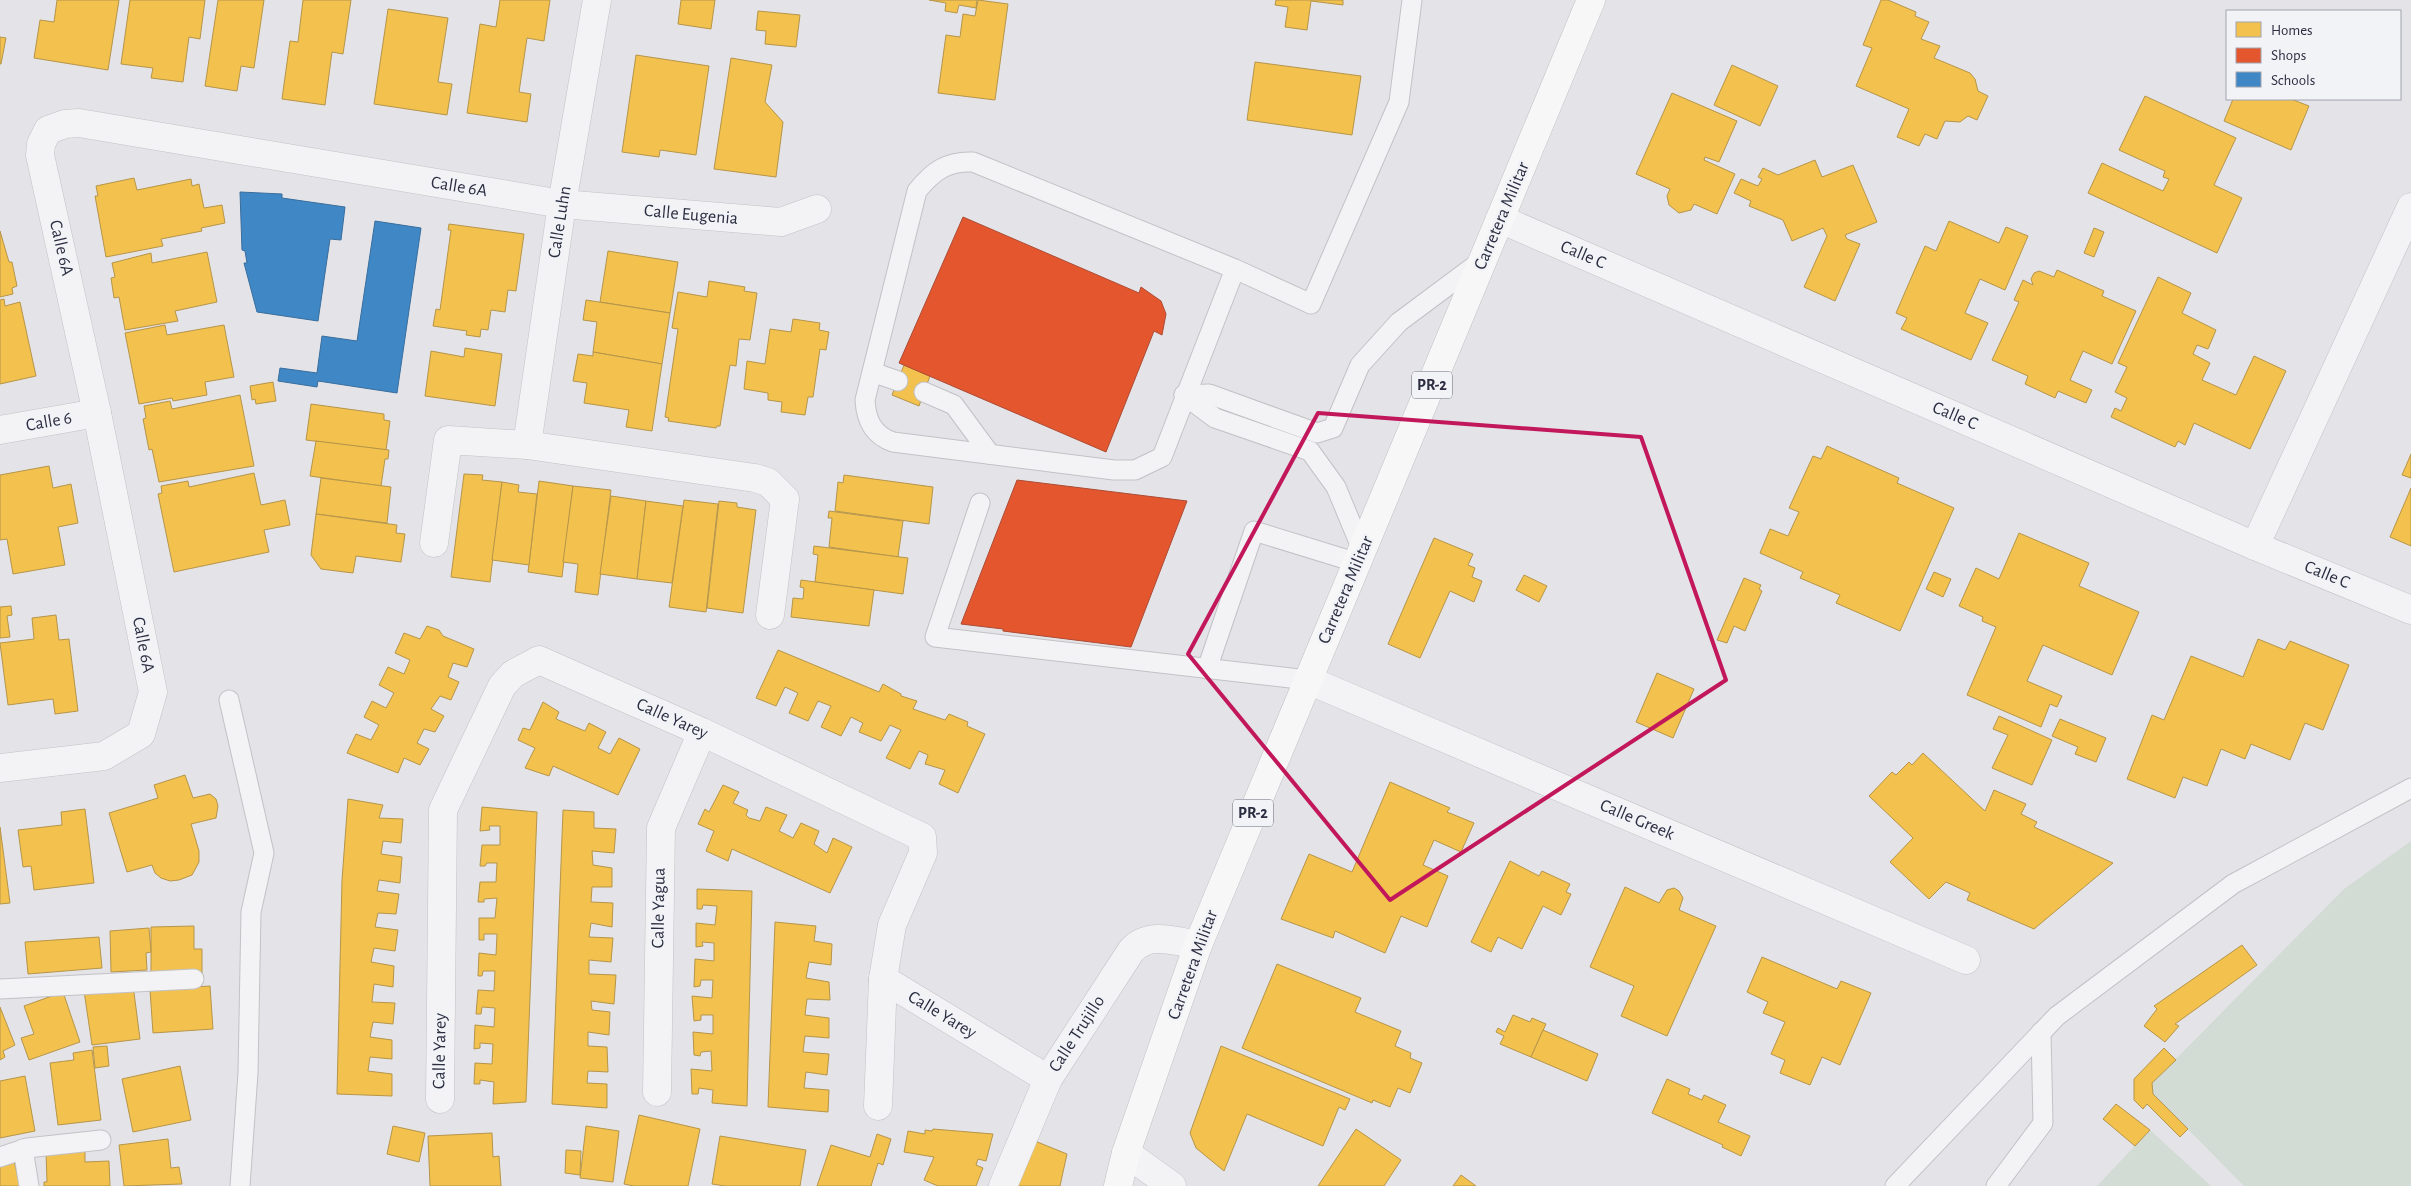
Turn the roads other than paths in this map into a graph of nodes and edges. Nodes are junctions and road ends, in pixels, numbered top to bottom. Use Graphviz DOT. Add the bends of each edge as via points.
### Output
graph roads {
  1 [pos="597,0"];
  2 [pos="1412,0"];
  3 [pos="1591,0"];
  4 [pos="562,204"];
  5 [pos="2411,207"];
  6 [pos="817,209"];
  7 [pos="1500,220"];
  8 [pos="1484,259"];
  9 [pos="1235,269"];
  10 [pos="872,372"];
  11 [pos="898,381"];
  12 [pos="924,392"];
  13 [pos="1184,395"];
  14 [pos="97,413"];
  15 [pos="0,430"];
  16 [pos="527,445"];
  17 [pos="990,454"];
  18 [pos="980,503"];
  19 [pos="434,543"];
  20 [pos="2255,546"];
  21 [pos="1361,557"];
  22 [pos="2411,610"];
  23 [pos="770,615"];
  24 [pos="1207,669"];
  25 [pos="1308,680"];
  26 [pos="229,700"];
  27 [pos="702,732"];
  28 [pos="0,768"];
  29 [pos="2411,788"];
  30 [pos="1198,945"];
  31 [pos="1966,960"];
  32 [pos="194,979"];
  33 [pos="883,979"];
  34 [pos="0,989"];
  35 [pos="2041,1032"];
  36 [pos="1048,1079"];
  37 [pos="657,1092"];
  38 [pos="440,1099"];
  39 [pos="878,1106"];
  40 [pos="101,1140"];
  41 [pos="23,1150"];
  42 [pos="1126,1153"];
  43 [pos="0,1157"];
  44 [pos="28,1186"];
  45 [pos="240,1186"];
  46 [pos="1003,1186"];
  47 [pos="1118,1186"];
  48 [pos="1172,1186"];
  49 [pos="1895,1186"];
  50 [pos="1996,1186"];
  1 -- 4 [label="street, Calle Luhn"];
  2 -- 9 [label="lane" via="1399,102 1311,304"];
  3 -- 7 [label="main road, Carretera Militar / PR-2"];
  4 -- 6 [label="street, Calle Eugenia" via="782,222"];
  4 -- 14 [label="street, Calle 6A" via="79,123 48,130 40,155"];
  4 -- 16 [label="street, Calle Luhn"];
  5 -- 20 [label="street"];
  7 -- 8 [label="main road, Carretera Militar / PR-2"];
  7 -- 20 [label="street, Calle C"];
  8 -- 13 [label="lane" via="1399,322 1360,365 1332,428 1317,433 1209,394"];
  8 -- 21 [label="main road, Carretera Militar / PR-2"];
  9 -- 10 [label="lane" via="1010,176 973,162 958,161 941,167 917,191"];
  9 -- 13 [label="lane"];
  10 -- 11 [label="lane"];
  10 -- 17 [label="lane" via="865,414 873,429 884,439"];
  12 -- 17 [label="lane" via="954,405"];
  13 -- 17 [label="lane" via="1162,457 1135,470"];
  13 -- 21 [label="lane" via="1215,418 1310,451 1336,487"];
  14 -- 15 [label="street, Calle 6"];
  14 -- 28 [label="street, Calle 6A" via="153,692 141,734 104,756"];
  16 -- 19 [label="street" via="448,440"];
  16 -- 23 [label="street" via="768,482 785,499"];
  18 -- 24 [label="lane" via="935,637"];
  20 -- 22 [label="street, Calle C"];
  21 -- 24 [label="lane" via="1254,531"];
  21 -- 25 [label="main road, Carretera Militar / PR-2"];
  24 -- 25 [label="lane"];
  25 -- 30 [label="main road, Carretera Militar / PR-2"];
  25 -- 31 [label="street, Calle Greek"];
  26 -- 45 [label="lane" via="264,853 251,912 248,1073"];
  27 -- 33 [label="street, Calle Yarey" via="922,837 923,853 892,925"];
  27 -- 37 [label="street, Calle Yagua" via="660,828"];
  27 -- 38 [label="street, Calle Yarey" via="539,660 513,674 502,686 443,810"];
  29 -- 35 [label="lane" via="2233,884 2057,1016"];
  30 -- 36 [label="street, Calle Trujillo" via="1159,938 1138,943"];
  30 -- 42 [label="main road, Carretera Militar / PR-2"];
  32 -- 34 [label="lane"];
  33 -- 36 [label="street, Calle Yarey"];
  33 -- 39 [label="street"];
  35 -- 49 [label="lane"];
  35 -- 50 [label="lane" via="2043,1123"];
  36 -- 46 [label="street, Calle Trujillo"];
  40 -- 41 [label="lane"];
  41 -- 43 [label="lane"];
  41 -- 44 [label="lane"];
  42 -- 47 [label="main road, Carretera Militar / PR-2"];
  42 -- 48 [label="street"];
}
